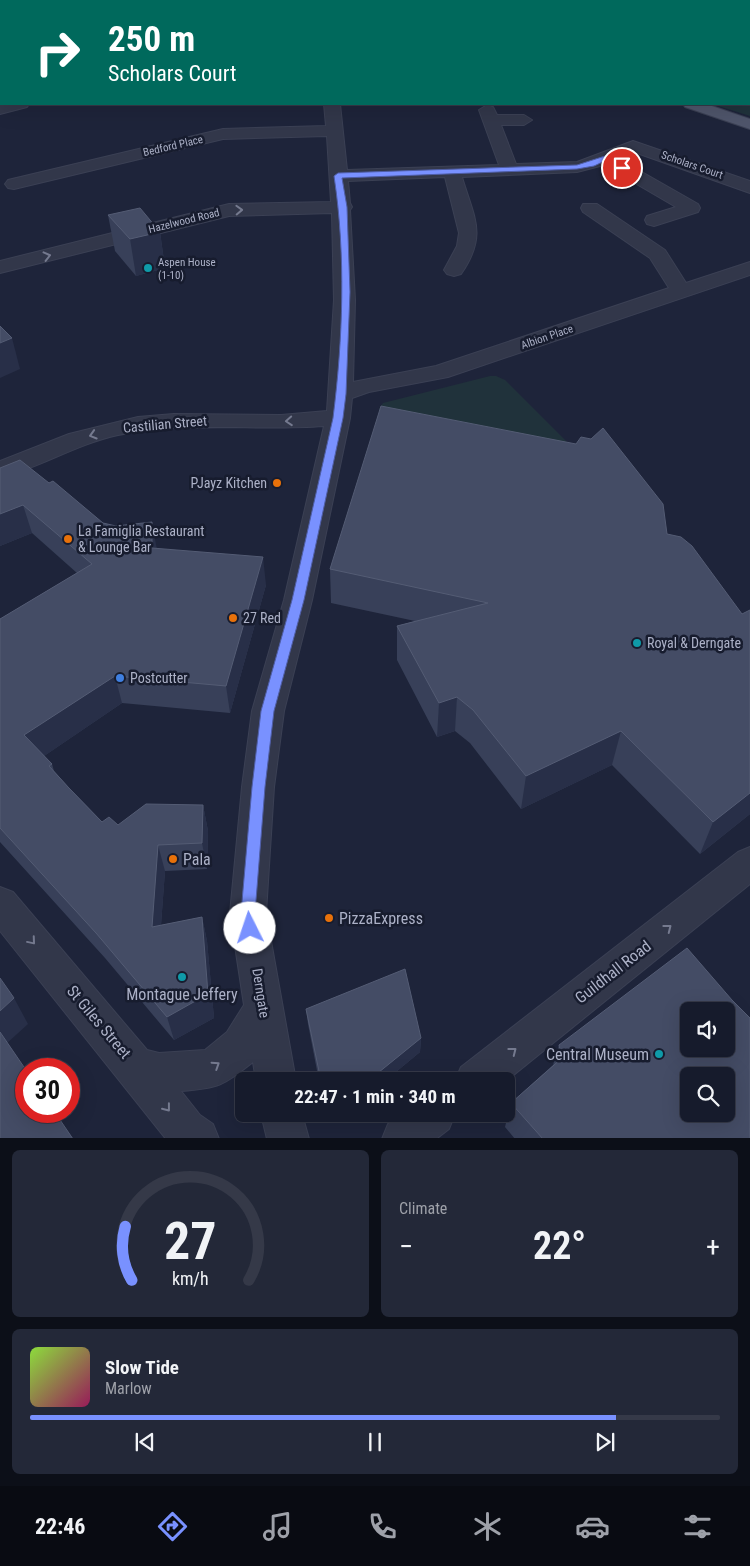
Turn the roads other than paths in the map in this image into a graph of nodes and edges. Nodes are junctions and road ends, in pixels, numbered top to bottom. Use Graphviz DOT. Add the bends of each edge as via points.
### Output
graph roads {
  1 [pos="17,105"];
  2 [pos="332,105"];
  3 [pos="693,105"];
  4 [pos="0,109"];
  5 [pos="524,120"];
  6 [pos="750,124"];
  7 [pos="334,131"];
  8 [pos="605,158"];
  9 [pos="509,169"];
  10 [pos="452,171"];
  11 [pos="338,176"];
  12 [pos="14,184"];
  13 [pos="750,188"];
  14 [pos="343,207"];
  15 [pos="590,208"];
  16 [pos="654,220"];
  17 [pos="0,267"];
  18 [pos="750,268"];
  19 [pos="454,270"];
  20 [pos="681,291"];
  21 [pos="339,406"];
  22 [pos="0,470"];
  23 [pos="750,863"];
  24 [pos="0,904"];
  25 [pos="263,1010"];
  26 [pos="135,1066"];
  27 [pos="274,1072"];
  28 [pos="486,1072"];
  29 [pos="284,1122"];
  30 [pos="424,1122"];
  31 [pos="198,1138"];
  32 [pos="288,1138"];
  33 [pos="403,1138"];
  1 -- 4 [label="street"];
  2 -- 7 [label="street, Derngate"];
  3 -- 6 [label="main road"];
  5 -- 9 [label="street" via="489,115"];
  7 -- 11 [label="street, Derngate"];
  7 -- 12 [label="street, Bedford Place" via="223,134"];
  8 -- 9 [label="street, Scholars Court" via="577,167"];
  8 -- 13 [label="street, Scholars Court" via="633,146 730,178"];
  8 -- 16 [label="street" via="691,208"];
  9 -- 10 [label="street, Scholars Court"];
  10 -- 11 [label="street, Scholars Court"];
  10 -- 19 [label="street" via="469,233 467,246"];
  11 -- 14 [label="street, Derngate"];
  17 -- 14 [label="street, Hazelwood Road, one-way" via="229,210"];
  14 -- 21 [label="street, Derngate" via="346,292"];
  15 -- 20 [label="street" via="658,254"];
  18 -- 20 [label="street, Albion Place"];
  20 -- 21 [label="street, Albion Place" via="440,372 364,386"];
  21 -- 22 [label="street, Castilian Street, one-way" via="280,422 219,419 158,422 111,429 54,447"];
  21 -- 25 [label="street, Derngate" via="298,600 268,711 258,787 248,913"];
  28 -- 23 [label="street, Guildhall Road, one-way"];
  24 -- 26 [label="street, St Giles Street, one-way"];
  26 -- 25 [label="street, one-way" via="159,1073 212,1069 241,1046"];
  25 -- 27 [label="street, Derngate"];
  26 -- 31 [label="street, St Giles Street, one-way" via="185,1130"];
  29 -- 32 [label="street"];
  30 -- 33 [label="street"];
}
